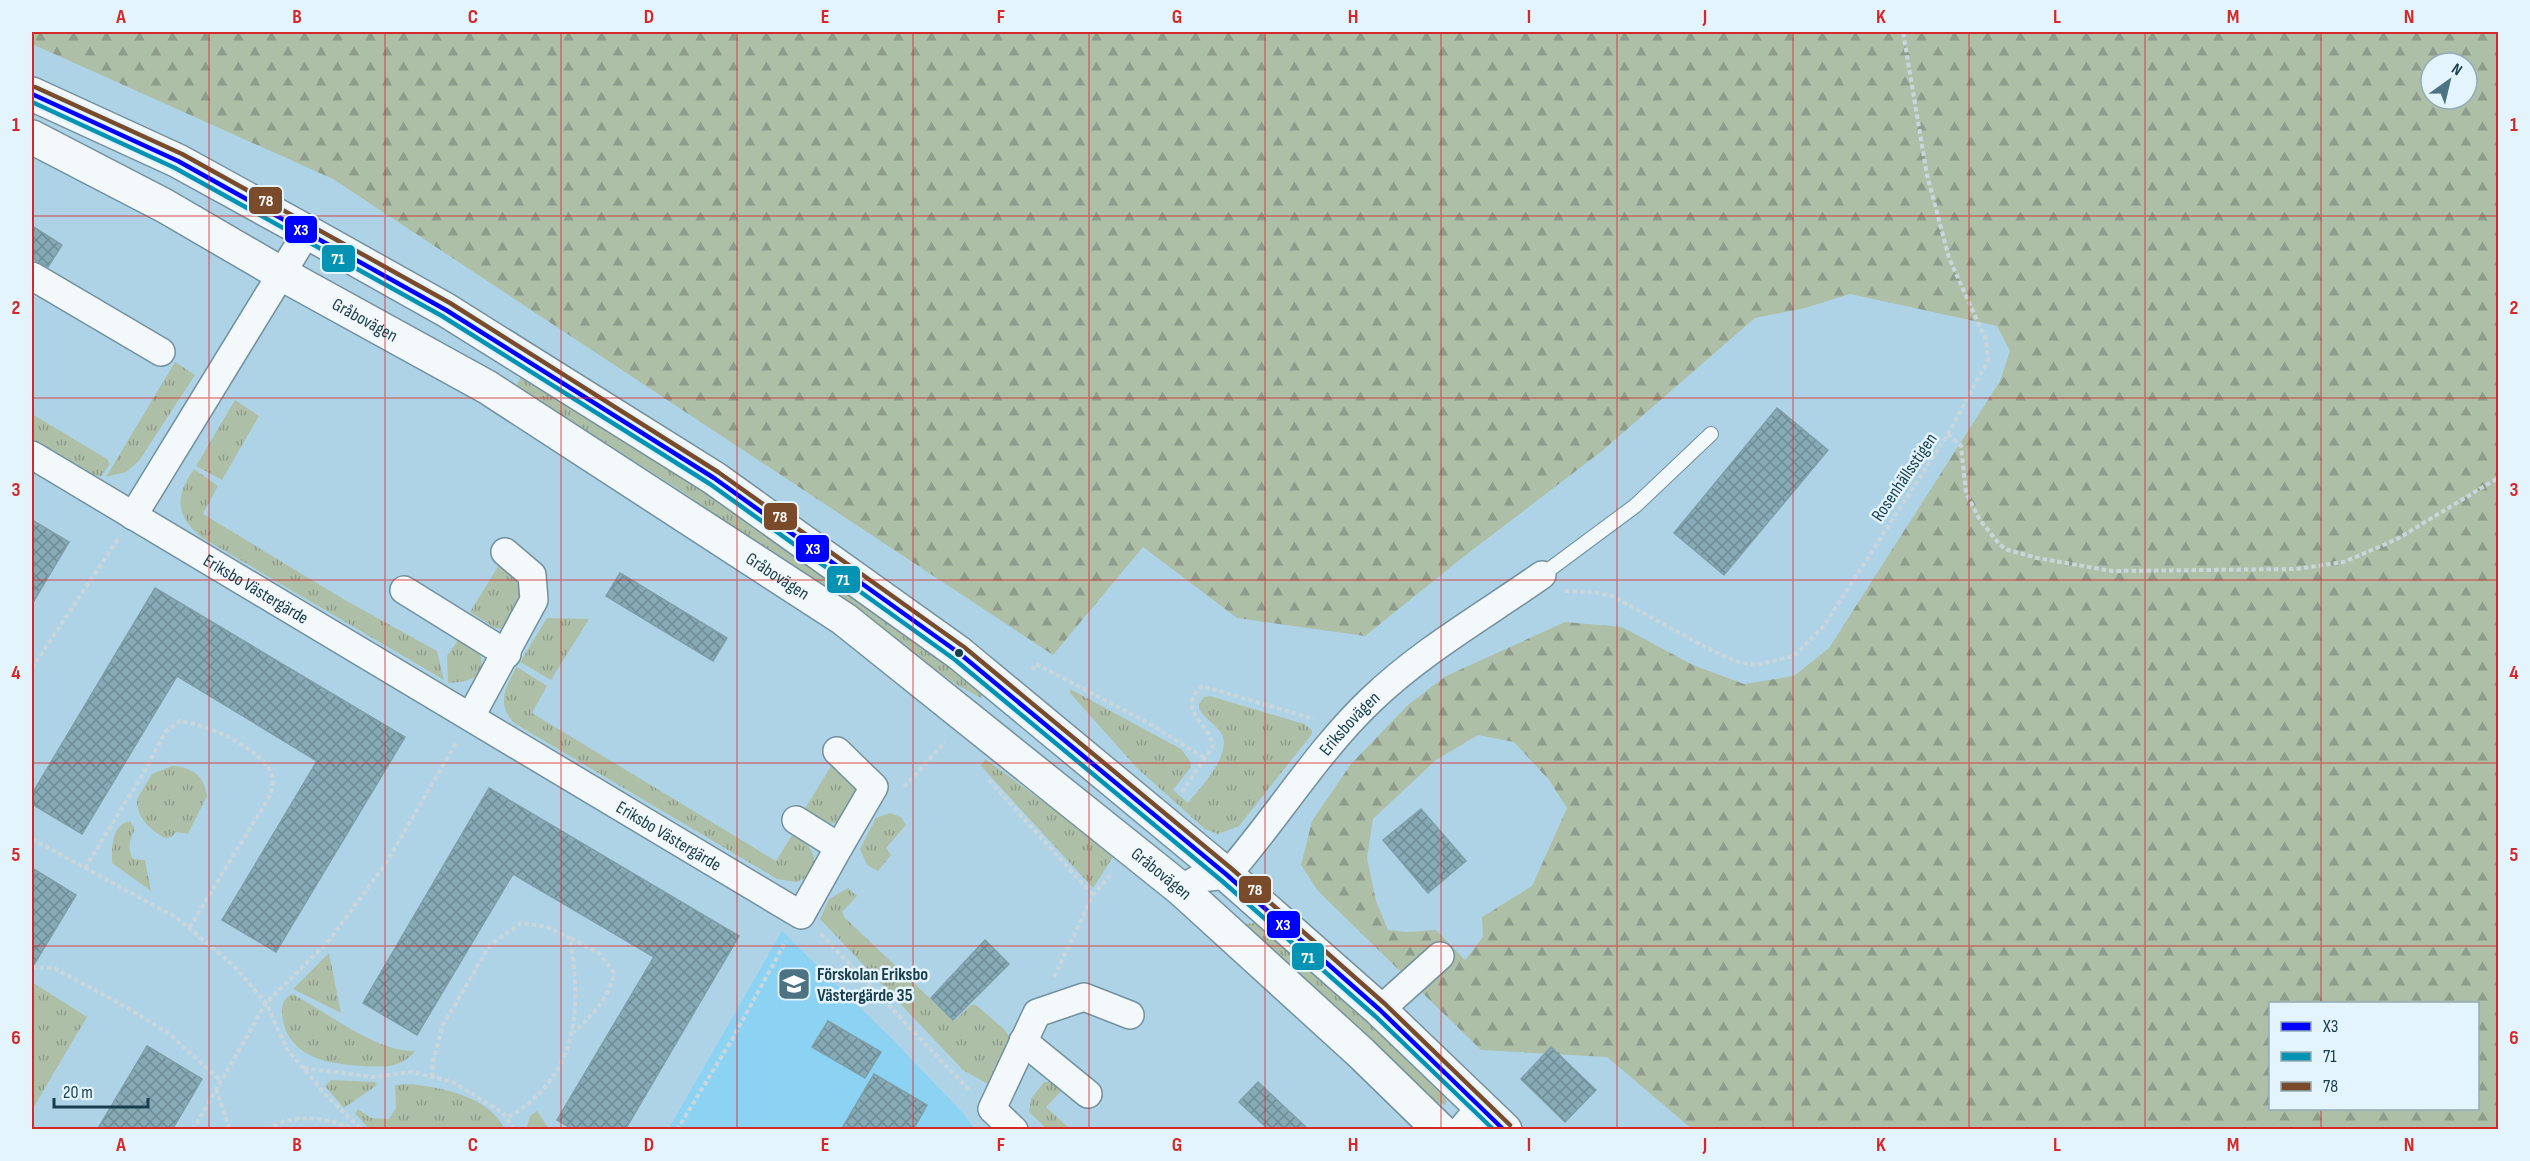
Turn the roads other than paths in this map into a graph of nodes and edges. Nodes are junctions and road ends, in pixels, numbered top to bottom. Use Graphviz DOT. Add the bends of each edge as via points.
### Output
graph roads {
  1 [pos="32,94"];
  2 [pos="32,137"];
  3 [pos="308,232"];
  4 [pos="280,273"];
  5 [pos="32,276"];
  6 [pos="161,352"];
  7 [pos="1712,434"];
  8 [pos="32,455"];
  9 [pos="133,516"];
  10 [pos="505,552"];
  11 [pos="1542,575"];
  12 [pos="404,590"];
  13 [pos="507,654"];
  14 [pos="471,716"];
  15 [pos="837,751"];
  16 [pos="796,820"];
  17 [pos="839,847"];
  18 [pos="1227,875"];
  19 [pos="1182,889"];
  20 [pos="1440,956"];
  21 [pos="1380,1010"];
  22 [pos="1130,1016"];
  23 [pos="1023,1041"];
  24 [pos="1088,1094"];
  25 [pos="1482,1106"];
  26 [pos="1014,1130"];
  27 [pos="1440,1130"];
  28 [pos="1461,1130"];
  29 [pos="1505,1130"];
  1 -- 3 [label="main road" via="178,161"];
  2 -- 4 [label="main road, Gråbovägen" via="165,206"];
  3 -- 4 [label="street"];
  3 -- 18 [label="main road" via="456,316 742,497 959,653"];
  4 -- 9 [label="street"];
  4 -- 19 [label="main road, Gråbovägen" via="487,387 844,619"];
  5 -- 6 [label="street"];
  7 -- 11 [label="lane" via="1635,506"];
  8 -- 9 [label="street, Eriksbo Västergärde"];
  9 -- 14 [label="street, Eriksbo Västergärde"];
  10 -- 13 [label="street" via="532,575 534,600"];
  11 -- 18 [label="street, Eriksbovägen" via="1419,660 1372,698"];
  12 -- 13 [label="street"];
  13 -- 14 [label="street"];
  14 -- 17 [label="street, Eriksbo Västergärde" via="801,915"];
  15 -- 17 [label="street" via="874,788"];
  16 -- 17 [label="street"];
  18 -- 19 [label="street" via="1200,878"];
  18 -- 21 [label="main road"];
  19 -- 27 [label="main road, Gråbovägen"];
  20 -- 21 [label="street"];
  21 -- 25 [label="main road"];
  22 -- 23 [label="street" via="1084,997 1037,1013"];
  23 -- 24 [label="street"];
  23 -- 26 [label="street" via="992,1110"];
  25 -- 28 [label="street"];
  25 -- 29 [label="main road"];
}
